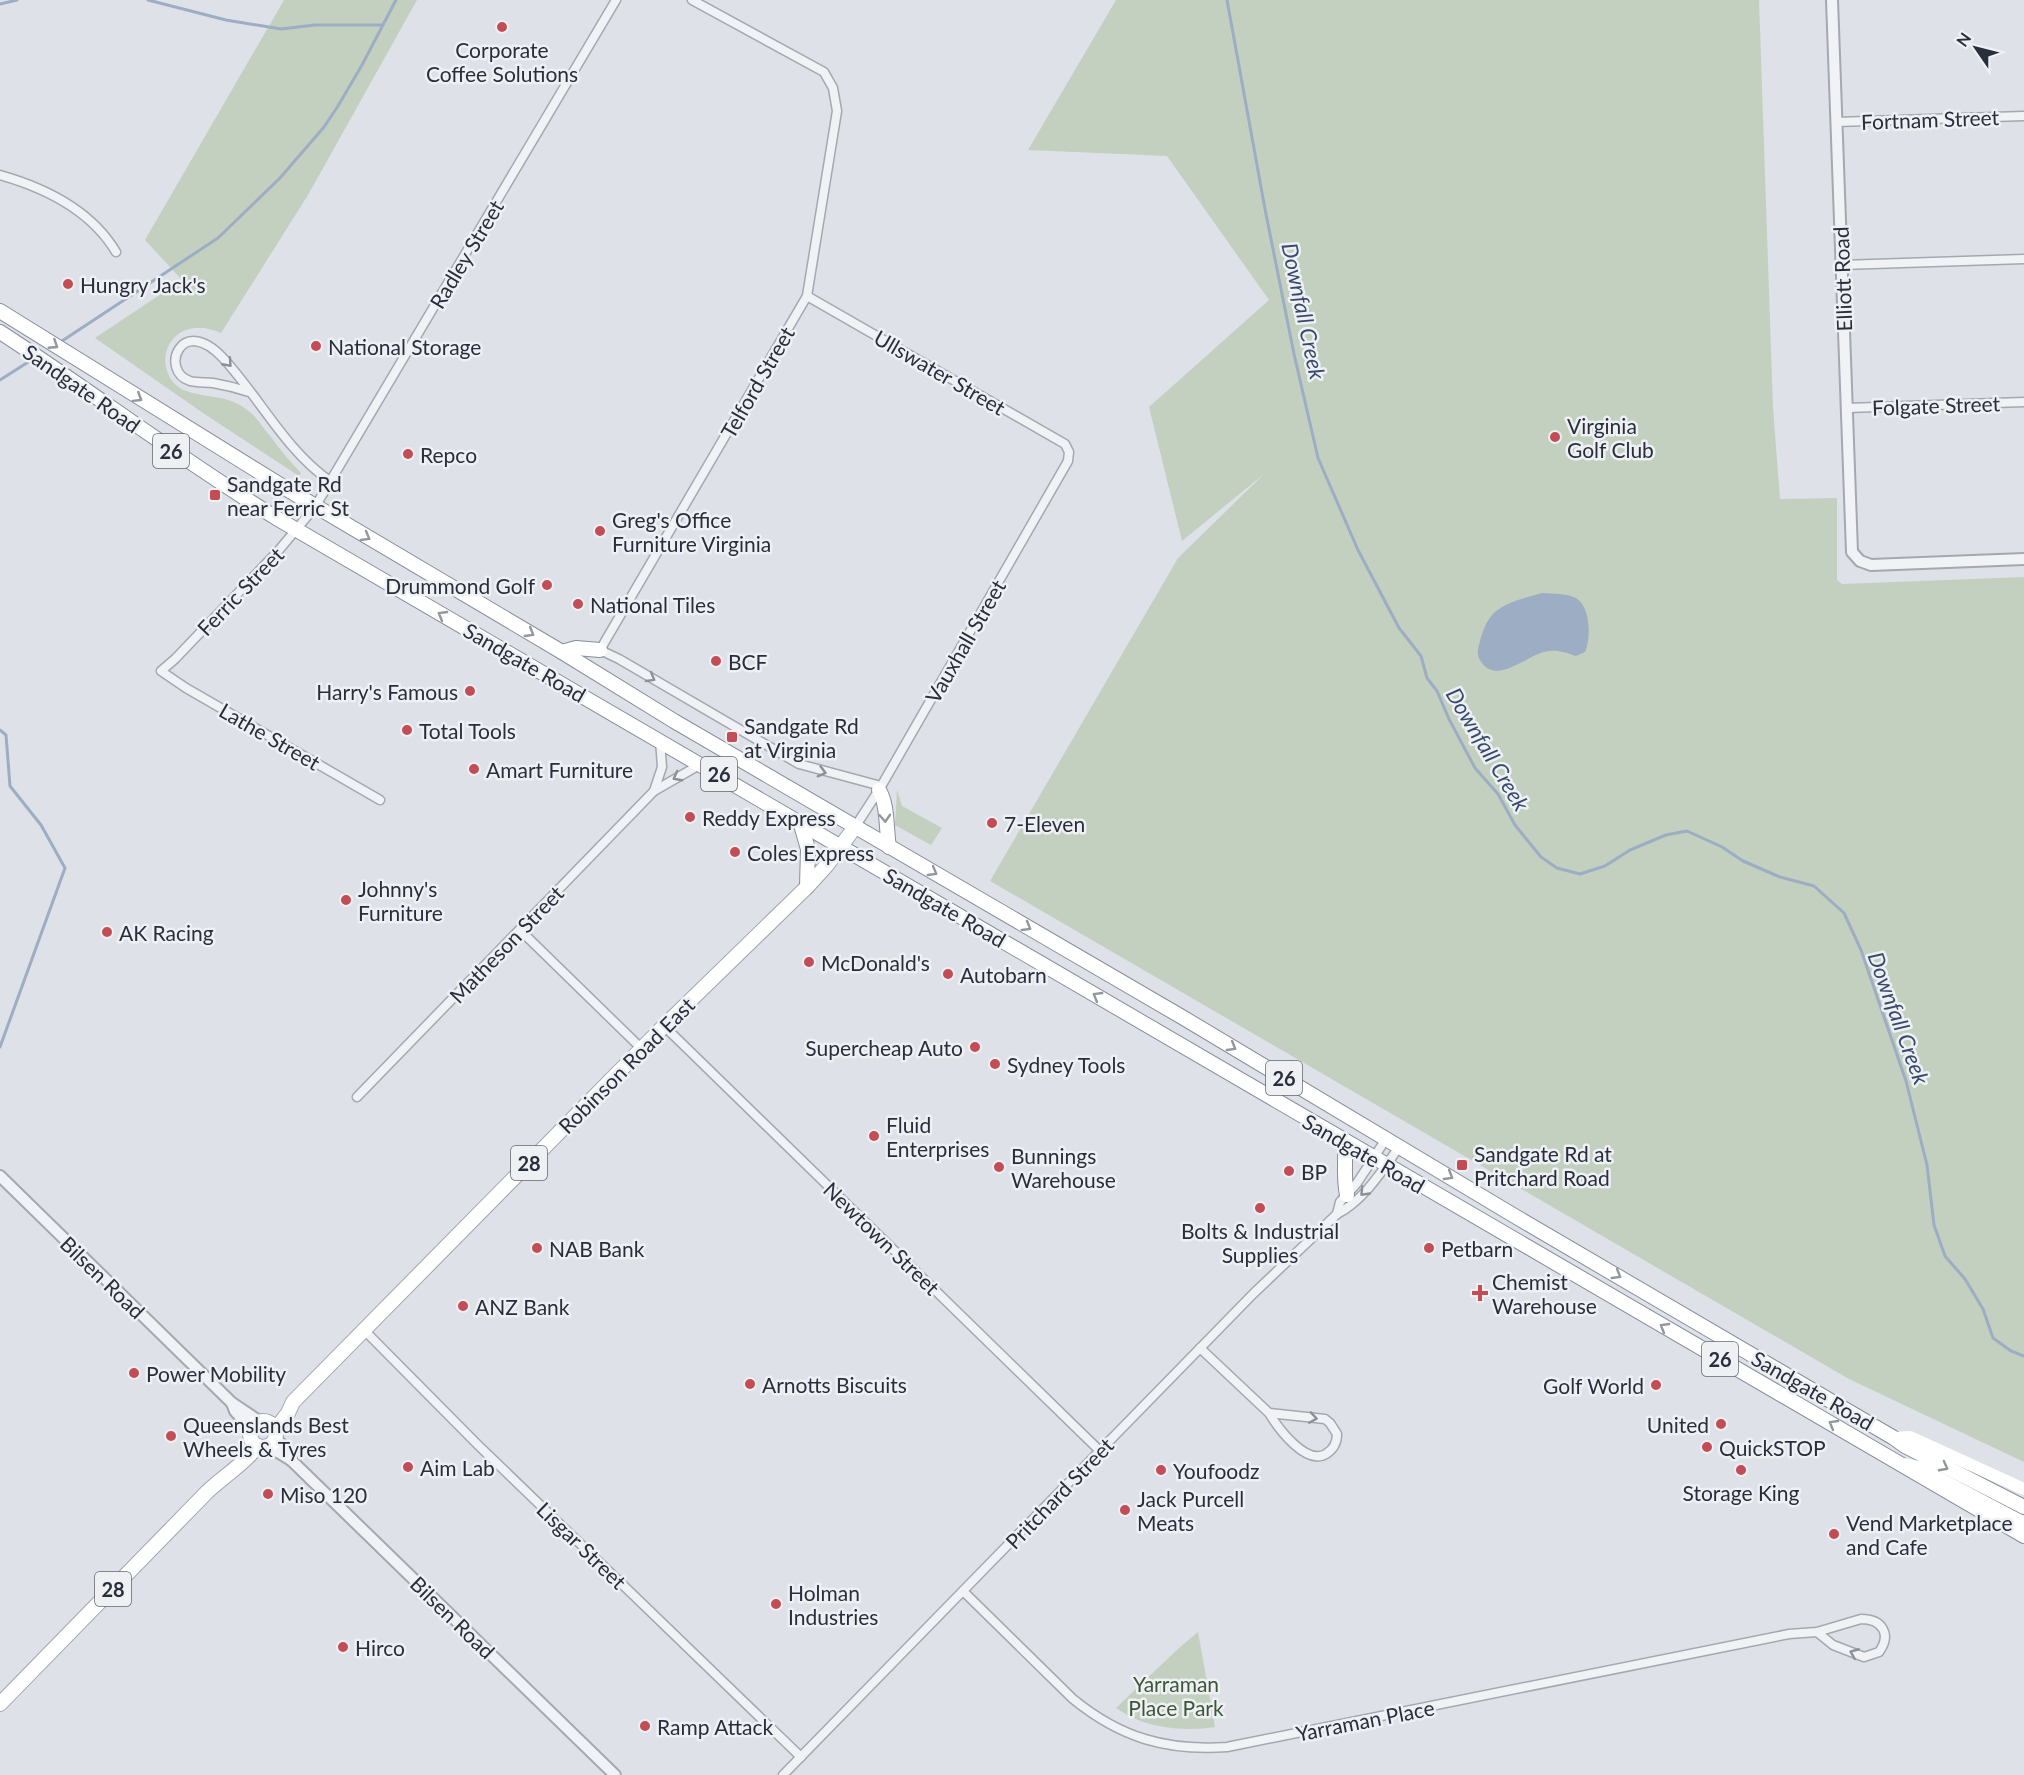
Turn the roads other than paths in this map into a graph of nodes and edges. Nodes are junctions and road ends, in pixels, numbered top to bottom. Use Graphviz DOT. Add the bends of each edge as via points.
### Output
graph roads {
  1 [pos="616,0"];
  2 [pos="692,0"];
  3 [pos="1832,0"];
  4 [pos="2024,116"];
  5 [pos="1836,122"];
  6 [pos="0,175"];
  7 [pos="116,252"];
  8 [pos="2024,259"];
  9 [pos="1842,265"];
  10 [pos="807,296"];
  11 [pos="0,311"];
  12 [pos="0,332"];
  13 [pos="249,392"];
  14 [pos="2024,402"];
  15 [pos="1847,408"];
  16 [pos="1069,452"];
  17 [pos="331,482"];
  18 [pos="315,507"];
  19 [pos="297,530"];
  20 [pos="2024,559"];
  21 [pos="600,650"];
  22 [pos="562,652"];
  23 [pos="161,671"];
  24 [pos="660,740"];
  25 [pos="701,764"];
  26 [pos="880,788"];
  27 [pos="654,792"];
  28 [pos="380,800"];
  29 [pos="800,821"];
  30 [pos="855,827"];
  31 [pos="842,847"];
  32 [pos="889,847"];
  33 [pos="807,887"];
  34 [pos="520,930"];
  35 [pos="664,1026"];
  36 [pos="642,1049"];
  37 [pos="357,1097"];
  38 [pos="1386,1139"];
  39 [pos="1345,1141"];
  40 [pos="1399,1147"];
  41 [pos="1380,1162"];
  42 [pos="0,1176"];
  43 [pos="1347,1195"];
  44 [pos="1337,1214"];
  45 [pos="365,1331"];
  46 [pos="1200,1348"];
  47 [pos="1269,1413"];
  48 [pos="263,1433"];
  49 [pos="1894,1437"];
  50 [pos="1100,1451"];
  51 [pos="1902,1463"];
  52 [pos="2024,1489"];
  53 [pos="2024,1507"];
  54 [pos="2024,1523"];
  55 [pos="2024,1536"];
  56 [pos="963,1591"];
  57 [pos="1817,1632"];
  58 [pos="0,1704"];
  59 [pos="801,1757"];
  60 [pos="615,1775"];
  61 [pos="783,1775"];
  1 -- 17 [label="street, Radley Street"];
  2 -- 10 [label="street, Telford Street" via="824,72 833,88 837,111"];
  3 -- 5 [label="street, Elliott Road"];
  4 -- 5 [label="street, Fortnam Street"];
  5 -- 9 [label="street, Elliott Road"];
  6 -- 7 [label="street" via="67,203 98,226"];
  8 -- 9 [label="street"];
  9 -- 15 [label="street, Elliott Road"];
  10 -- 16 [label="street, Ullswater Street" via="1065,444"];
  10 -- 21 [label="street, Telford Street"];
  11 -- 18 [label="main road, Sandgate Road / 26, one-way"];
  12 -- 19 [label="main road, Sandgate Road / 26" via="214,480"];
  13 -- 13 [label="street, one-way" via="182,376 176,361 180,347 193,340 208,345"];
  13 -- 17 [label="street" via="307,464"];
  14 -- 15 [label="street, Folgate Street"];
  15 -- 20 [label="street, Elliott Road" via="1851,546 1856,558 1870,565"];
  16 -- 26 [label="street, Vauxhall Street" via="1068,460"];
  17 -- 18 [label="street, Radley Street"];
  18 -- 19 [label="street, Ferric Street"];
  18 -- 22 [label="main road, Sandgate Road / 26, one-way"];
  19 -- 23 [label="street, Ferric Street"];
  24 -- 19 [label="main road, Sandgate Road / 26, one-way"];
  21 -- 22 [label="main road" via="576,648"];
  21 -- 26 [label="street, one-way" via="798,764"];
  22 -- 30 [label="main road, Sandgate Road / 26"];
  23 -- 28 [label="street, Lathe Street"];
  24 -- 25 [label="main road, Sandgate Road / 26"];
  24 -- 27 [label="street, Matheson Street" via="662,767"];
  25 -- 27 [label="street, Matheson Street, one-way"];
  25 -- 29 [label="main road, Sandgate Road / 26"];
  26 -- 30 [label="street, Vauxhall Street"];
  26 -- 32 [label="main road, one-way" via="885,800"];
  27 -- 34 [label="street, Matheson Street"];
  29 -- 31 [label="main road, Sandgate Road / 26"];
  29 -- 33 [label="main road" via="808,849"];
  30 -- 31 [label="main road, Robinson Road East / 28"];
  30 -- 32 [label="main road, Sandgate Road / 26"];
  31 -- 33 [label="main road, Robinson Road East / 28"];
  39 -- 31 [label="main road, Sandgate Road / 26, one-way"];
  32 -- 38 [label="main road, Sandgate Road / 26, one-way"];
  33 -- 35 [label="main road, Robinson Road East / 28"];
  34 -- 36 [label="street"];
  34 -- 37 [label="street, Matheson Street"];
  35 -- 36 [label="main road, Robinson Road East / 28"];
  35 -- 50 [label="street, Newtown Street"];
  36 -- 45 [label="main road, Robinson Road East / 28"];
  38 -- 40 [label="main road, Sandgate Road / 26"];
  38 -- 41 [label="street, Pritchard Street"];
  39 -- 41 [label="main road, Sandgate Road / 26"];
  39 -- 43 [label="main road"];
  40 -- 41 [label="street, Pritchard Street"];
  40 -- 49 [label="main road, Sandgate Road / 26, one-way"];
  41 -- 43 [label="street, Pritchard Street"];
  41 -- 44 [label="street, Pritchard Street, one-way" via="1362,1195"];
  51 -- 41 [label="main road, Sandgate Road / 26, one-way"];
  42 -- 48 [label="street, Bilsen Road" via="232,1402 235,1411"];
  43 -- 44 [label="street, Pritchard Street"];
  44 -- 46 [label="street, Pritchard Street"];
  45 -- 48 [label="main road, Robinson Road East / 28" via="293,1402 284,1406"];
  45 -- 59 [label="street, Lisgar Street"];
  46 -- 47 [label="street"];
  46 -- 50 [label="street, Pritchard Street"];
  47 -- 47 [label="street, one-way" via="1325,1419 1337,1434 1334,1446 1320,1457 1308,1454 1277,1426"];
  48 -- 58 [label="main road, Robinson Road East / 28" via="242,1463 226,1473"];
  48 -- 60 [label="street, Bilsen Road" via="287,1450 291,1460"];
  49 -- 52 [label="main road, Sandgate Road" via="1910,1437"];
  49 -- 53 [label="main road, Sandgate Road / 26, one-way" via="1947,1469"];
  50 -- 56 [label="street, Pritchard Street"];
  51 -- 54 [label="main road, Sandgate Road" via="1919,1467"];
  51 -- 55 [label="main road, Sandgate Road / 26"];
  56 -- 57 [label="street, Yarraman Place" via="1087,1711 1117,1729 1180,1748 1227,1747 1789,1634"];
  56 -- 59 [label="street, Pritchard Street"];
  57 -- 57 [label="street, Yarraman Place, one-way" via="1868,1619 1879,1623 1886,1638 1879,1652 1864,1658"];
  59 -- 61 [label="street, Pritchard Street"];
}
